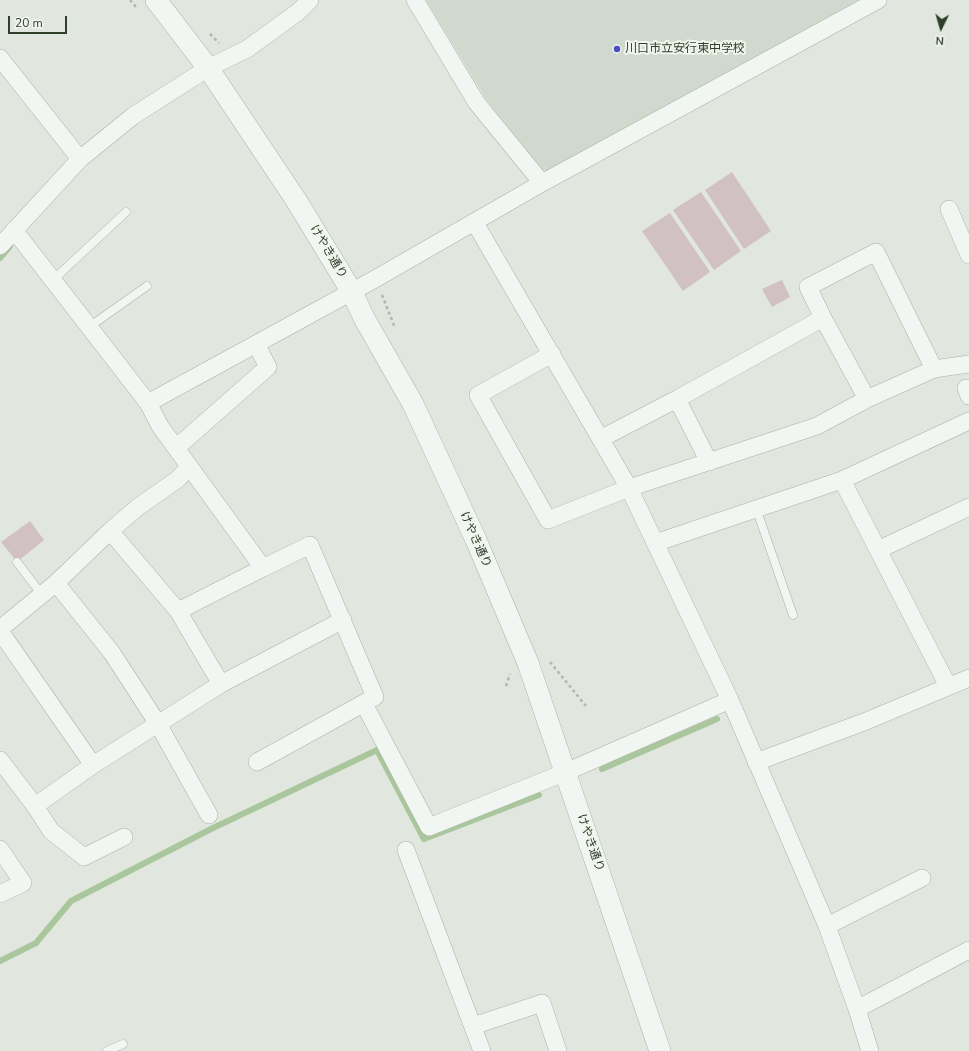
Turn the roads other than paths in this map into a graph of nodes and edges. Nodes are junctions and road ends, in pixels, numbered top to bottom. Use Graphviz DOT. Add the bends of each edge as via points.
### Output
graph roads {
  1 [pos="156,0"];
  2 [pos="310,0"];
  3 [pos="415,0"];
  4 [pos="878,0"];
  5 [pos="2,64"];
  6 [pos="208,68"];
  7 [pos="80,159"];
  8 [pos="542,183"];
  9 [pos="949,209"];
  10 [pos="126,212"];
  11 [pos="475,223"];
  12 [pos="14,230"];
  13 [pos="0,246"];
  14 [pos="969,254"];
  15 [pos="54,280"];
  16 [pos="147,286"];
  17 [pos="352,292"];
  18 [pos="822,318"];
  19 [pos="90,327"];
  20 [pos="256,344"];
  21 [pos="552,354"];
  22 [pos="969,364"];
  23 [pos="934,369"];
  24 [pos="677,399"];
  25 [pos="867,399"];
  26 [pos="148,403"];
  27 [pos="969,420"];
  28 [pos="602,438"];
  29 [pos="176,448"];
  30 [pos="709,462"];
  31 [pos="189,467"];
  32 [pos="842,480"];
  33 [pos="629,488"];
  34 [pos="969,507"];
  35 [pos="756,508"];
  36 [pos="110,531"];
  37 [pos="655,543"];
  38 [pos="878,550"];
  39 [pos="17,562"];
  40 [pos="263,568"];
  41 [pos="56,583"];
  42 [pos="42,595"];
  43 [pos="178,611"];
  44 [pos="792,615"];
  45 [pos="343,620"];
  46 [pos="0,630"];
  47 [pos="969,678"];
  48 [pos="221,684"];
  49 [pos="948,686"];
  50 [pos="730,700"];
  51 [pos="364,704"];
  52 [pos="158,724"];
  53 [pos="0,760"];
  54 [pos="257,762"];
  55 [pos="756,762"];
  56 [pos="93,765"];
  57 [pos="566,772"];
  58 [pos="35,806"];
  59 [pos="209,815"];
  60 [pos="124,837"];
  61 [pos="0,849"];
  62 [pos="406,850"];
  63 [pos="922,878"];
  64 [pos="0,894"];
  65 [pos="827,926"];
  66 [pos="969,950"];
  67 [pos="857,1009"];
  68 [pos="473,1026"];
  69 [pos="123,1044"];
  70 [pos="107,1051"];
  71 [pos="482,1051"];
  72 [pos="558,1051"];
  73 [pos="660,1051"];
  74 [pos="870,1051"];
  1 -- 6 [label="street, けやき通り"];
  2 -- 6 [label="street" via="298,12 247,49"];
  3 -- 8 [label="street" via="476,102"];
  4 -- 8 [label="street"];
  5 -- 7 [label="street"];
  6 -- 7 [label="street" via="133,116"];
  6 -- 17 [label="street, けやき通り" via="296,200"];
  7 -- 12 [label="street"];
  8 -- 11 [label="street"];
  9 -- 14 [label="street"];
  10 -- 15 [label="lane"];
  11 -- 17 [label="street"];
  11 -- 21 [label="street"];
  12 -- 13 [label="street"];
  12 -- 15 [label="street"];
  15 -- 19 [label="street"];
  16 -- 19 [label="lane"];
  17 -- 20 [label="street"];
  17 -- 57 [label="street, けやき通り" via="413,404 476,540 528,663"];
  18 -- 23 [label="street" via="808,287 876,252"];
  18 -- 24 [label="street"];
  18 -- 25 [label="street"];
  19 -- 26 [label="street"];
  20 -- 26 [label="street"];
  20 -- 29 [label="street" via="268,368"];
  21 -- 28 [label="street"];
  21 -- 33 [label="street" via="478,395 548,520"];
  22 -- 23 [label="street"];
  23 -- 25 [label="street"];
  24 -- 28 [label="street"];
  24 -- 30 [label="street"];
  25 -- 30 [label="street" via="817,426"];
  26 -- 29 [label="street"];
  27 -- 32 [label="street"];
  28 -- 33 [label="street"];
  29 -- 31 [label="street"];
  30 -- 33 [label="street"];
  31 -- 36 [label="street" via="178,479 138,507"];
  31 -- 40 [label="street"];
  32 -- 35 [label="street"];
  32 -- 38 [label="street"];
  33 -- 37 [label="street"];
  34 -- 38 [label="street"];
  35 -- 37 [label="street"];
  35 -- 44 [label="lane"];
  36 -- 41 [label="street"];
  36 -- 43 [label="street"];
  37 -- 50 [label="street"];
  38 -- 49 [label="street"];
  39 -- 42 [label="lane"];
  40 -- 43 [label="street"];
  40 -- 45 [label="street" via="310,545"];
  41 -- 42 [label="street"];
  41 -- 52 [label="street" via="112,653"];
  42 -- 46 [label="street"];
  43 -- 48 [label="street"];
  45 -- 48 [label="street"];
  45 -- 51 [label="street" via="375,697"];
  46 -- 56 [label="street"];
  47 -- 49 [label="street"];
  48 -- 52 [label="street"];
  49 -- 55 [label="street" via="864,722"];
  50 -- 55 [label="street"];
  50 -- 57 [label="street"];
  51 -- 54 [label="street"];
  51 -- 57 [label="street" via="429,827"];
  52 -- 56 [label="street"];
  52 -- 59 [label="street"];
  53 -- 58 [label="street"];
  55 -- 65 [label="street"];
  56 -- 58 [label="street"];
  57 -- 73 [label="street, けやき通り"];
  58 -- 60 [label="street" via="51,831 84,857"];
  61 -- 64 [label="street" via="23,883"];
  62 -- 68 [label="street"];
  63 -- 65 [label="street"];
  65 -- 67 [label="street"];
  66 -- 67 [label="street"];
  67 -- 74 [label="street"];
  68 -- 71 [label="street"];
  68 -- 72 [label="street" via="542,1003"];
  69 -- 70 [label="lane"];
}
